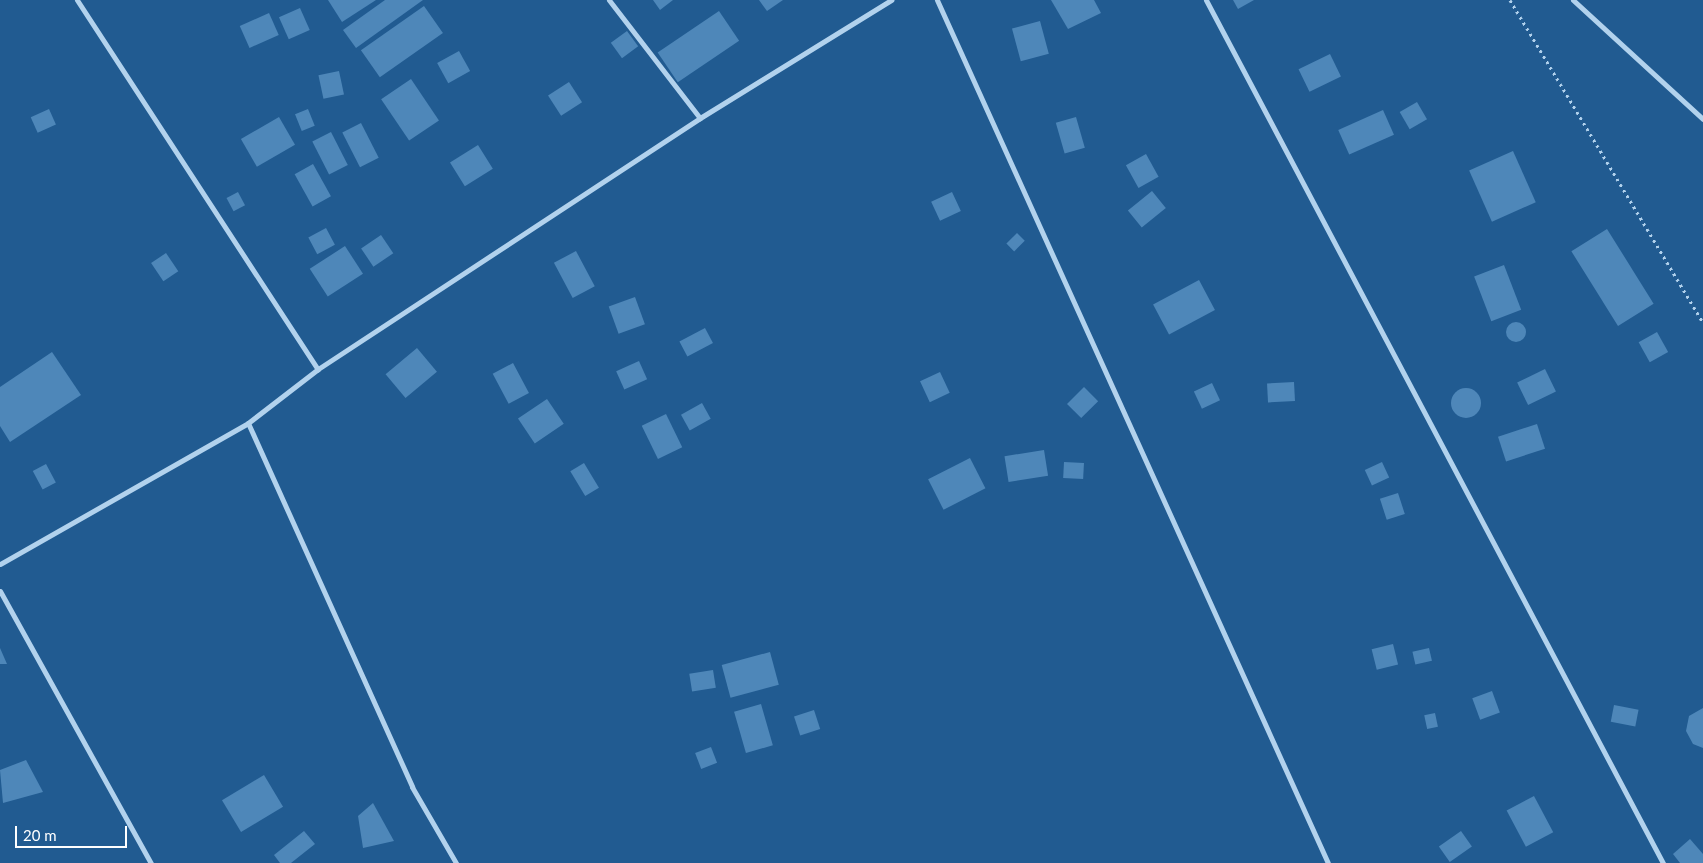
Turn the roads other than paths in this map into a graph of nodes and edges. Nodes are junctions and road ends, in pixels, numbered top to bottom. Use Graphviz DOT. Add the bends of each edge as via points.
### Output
graph roads {
  1 [pos="77,0"];
  2 [pos="609,0"];
  3 [pos="891,0"];
  4 [pos="937,0"];
  5 [pos="1206,0"];
  6 [pos="1573,0"];
  7 [pos="700,118"];
  8 [pos="1703,119"];
  9 [pos="318,369"];
  10 [pos="248,423"];
  11 [pos="0,564"];
  12 [pos="0,591"];
  13 [pos="151,863"];
  14 [pos="456,863"];
  15 [pos="1328,863"];
  16 [pos="1662,863"];
  1 -- 9 [label="street"];
  2 -- 7 [label="street"];
  3 -- 7 [label="street"];
  4 -- 15 [label="street"];
  5 -- 16 [label="street"];
  6 -- 8 [label="street"];
  7 -- 9 [label="street"];
  9 -- 10 [label="street"];
  10 -- 11 [label="street"];
  10 -- 14 [label="street" via="412,787"];
  12 -- 13 [label="street"];
}
